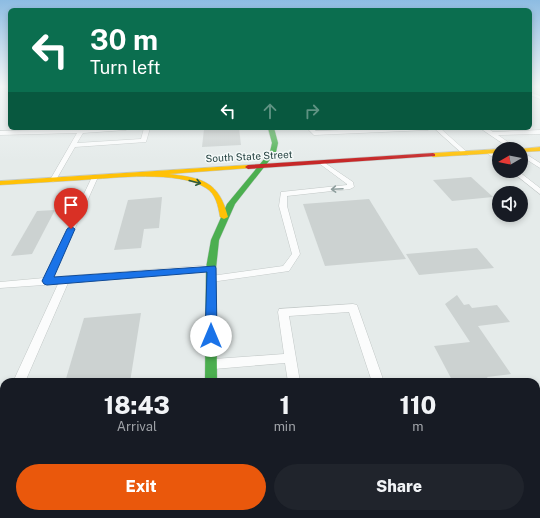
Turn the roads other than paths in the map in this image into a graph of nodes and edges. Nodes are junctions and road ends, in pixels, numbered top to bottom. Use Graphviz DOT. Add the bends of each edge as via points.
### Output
graph roads {
  1 [pos="95,130"];
  2 [pos="147,130"];
  3 [pos="272,130"];
  4 [pos="312,130"];
  5 [pos="382,130"];
  6 [pos="439,130"];
  7 [pos="486,130"];
  8 [pos="80,131"];
  9 [pos="540,132"];
  10 [pos="0,133"];
  11 [pos="491,134"];
  12 [pos="504,142"];
  13 [pos="72,145"];
  14 [pos="540,149"];
  15 [pos="528,151"];
  16 [pos="489,152"];
  17 [pos="466,154"];
  18 [pos="492,154"];
  19 [pos="528,157"];
  20 [pos="322,163"];
  21 [pos="261,166"];
  22 [pos="540,166"];
  23 [pos="143,174"];
  24 [pos="94,177"];
  25 [pos="523,178"];
  26 [pos="53,180"];
  27 [pos="0,183"];
  28 [pos="540,192"];
  29 [pos="224,217"];
  30 [pos="212,268"];
  31 [pos="211,279"];
  32 [pos="64,280"];
  33 [pos="47,281"];
  34 [pos="0,285"];
  35 [pos="290,358"];
  36 [pos="211,364"];
  37 [pos="21,378"];
  38 [pos="211,378"];
  39 [pos="293,378"];
  40 [pos="377,378"];
  1 -- 8 [label="lane"];
  2 -- 13 [label="lane" via="144,141"];
  3 -- 21 [label="main road" via="274,152"];
  4 -- 5 [label="lane" via="314,133"];
  6 -- 17 [label="lane"];
  7 -- 11 [label="lane"];
  8 -- 10 [label="lane"];
  8 -- 13 [label="lane"];
  9 -- 11 [label="lane"];
  11 -- 12 [label="lane"];
  13 -- 26 [label="lane"];
  14 -- 15 [label="main road"];
  16 -- 17 [label="main road, South State Street"];
  16 -- 18 [label="lane"];
  17 -- 20 [label="main road, South State Street"];
  19 -- 22 [label="lane"];
  20 -- 21 [label="main road, South State Street"];
  20 -- 31 [label="lane, one-way" via="351,183 350,187 284,194 283,206 296,254 286,269"];
  21 -- 23 [label="main road, South State Street"];
  21 -- 29 [label="main road"];
  23 -- 24 [label="main road, South State Street"];
  23 -- 29 [label="main road, one-way" via="197,182 207,186 220,201"];
  24 -- 26 [label="main road, South State Street"];
  24 -- 33 [label="lane"];
  25 -- 28 [label="lane"];
  26 -- 27 [label="main road, South State Street"];
  29 -- 30 [label="main road" via="215,240"];
  30 -- 31 [label="main road"];
  30 -- 32 [label="lane"];
  31 -- 36 [label="main road"];
  32 -- 33 [label="lane"];
  32 -- 37 [label="lane"];
  33 -- 34 [label="lane"];
  35 -- 36 [label="lane"];
  35 -- 39 [label="lane"];
  35 -- 40 [label="lane" via="283,312 353,308"];
  36 -- 38 [label="main road"];
}
